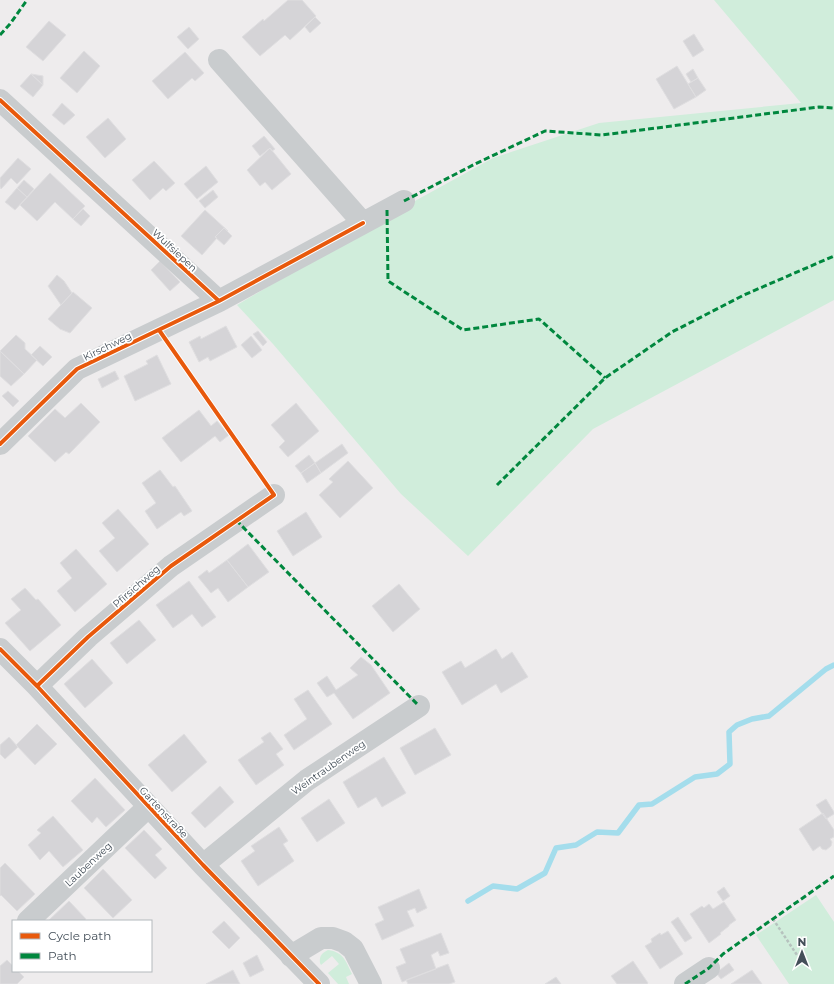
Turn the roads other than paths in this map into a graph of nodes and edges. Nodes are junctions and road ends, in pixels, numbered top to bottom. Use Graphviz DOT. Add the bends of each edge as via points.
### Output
graph roads {
  1 [pos="219,60"];
  2 [pos="0,100"];
  3 [pos="404,201"];
  4 [pos="363,223"];
  5 [pos="219,301"];
  6 [pos="0,444"];
  7 [pos="274,495"];
  8 [pos="0,649"];
  9 [pos="37,686"];
  10 [pos="419,706"];
  11 [pos="148,807"];
  12 [pos="203,864"];
  13 [pos="29,920"];
  14 [pos="292,956"];
  15 [pos="709,968"];
  16 [pos="319,984"];
  17 [pos="371,984"];
  18 [pos="685,984"];
  1 -- 4 [label="street"];
  2 -- 5 [label="street, Wulfsiepen"];
  3 -- 4 [label="street"];
  4 -- 5 [label="street"];
  5 -- 6 [label="street, Kirschweg" via="77,369"];
  7 -- 9 [label="street, Pfirsichweg" via="172,566 88,637"];
  8 -- 9 [label="street, Gartenstraße"];
  9 -- 11 [label="street, Gartenstraße"];
  10 -- 12 [label="street, Weintraubenweg" via="307,780"];
  11 -- 12 [label="street, Gartenstraße"];
  11 -- 13 [label="street, Laubenweg"];
  12 -- 14 [label="street, Gartenstraße"];
  14 -- 16 [label="street, Gartenstraße"];
  14 -- 17 [label="street" via="321,938 333,938 353,948"];
  15 -- 18 [label="street"];
}
